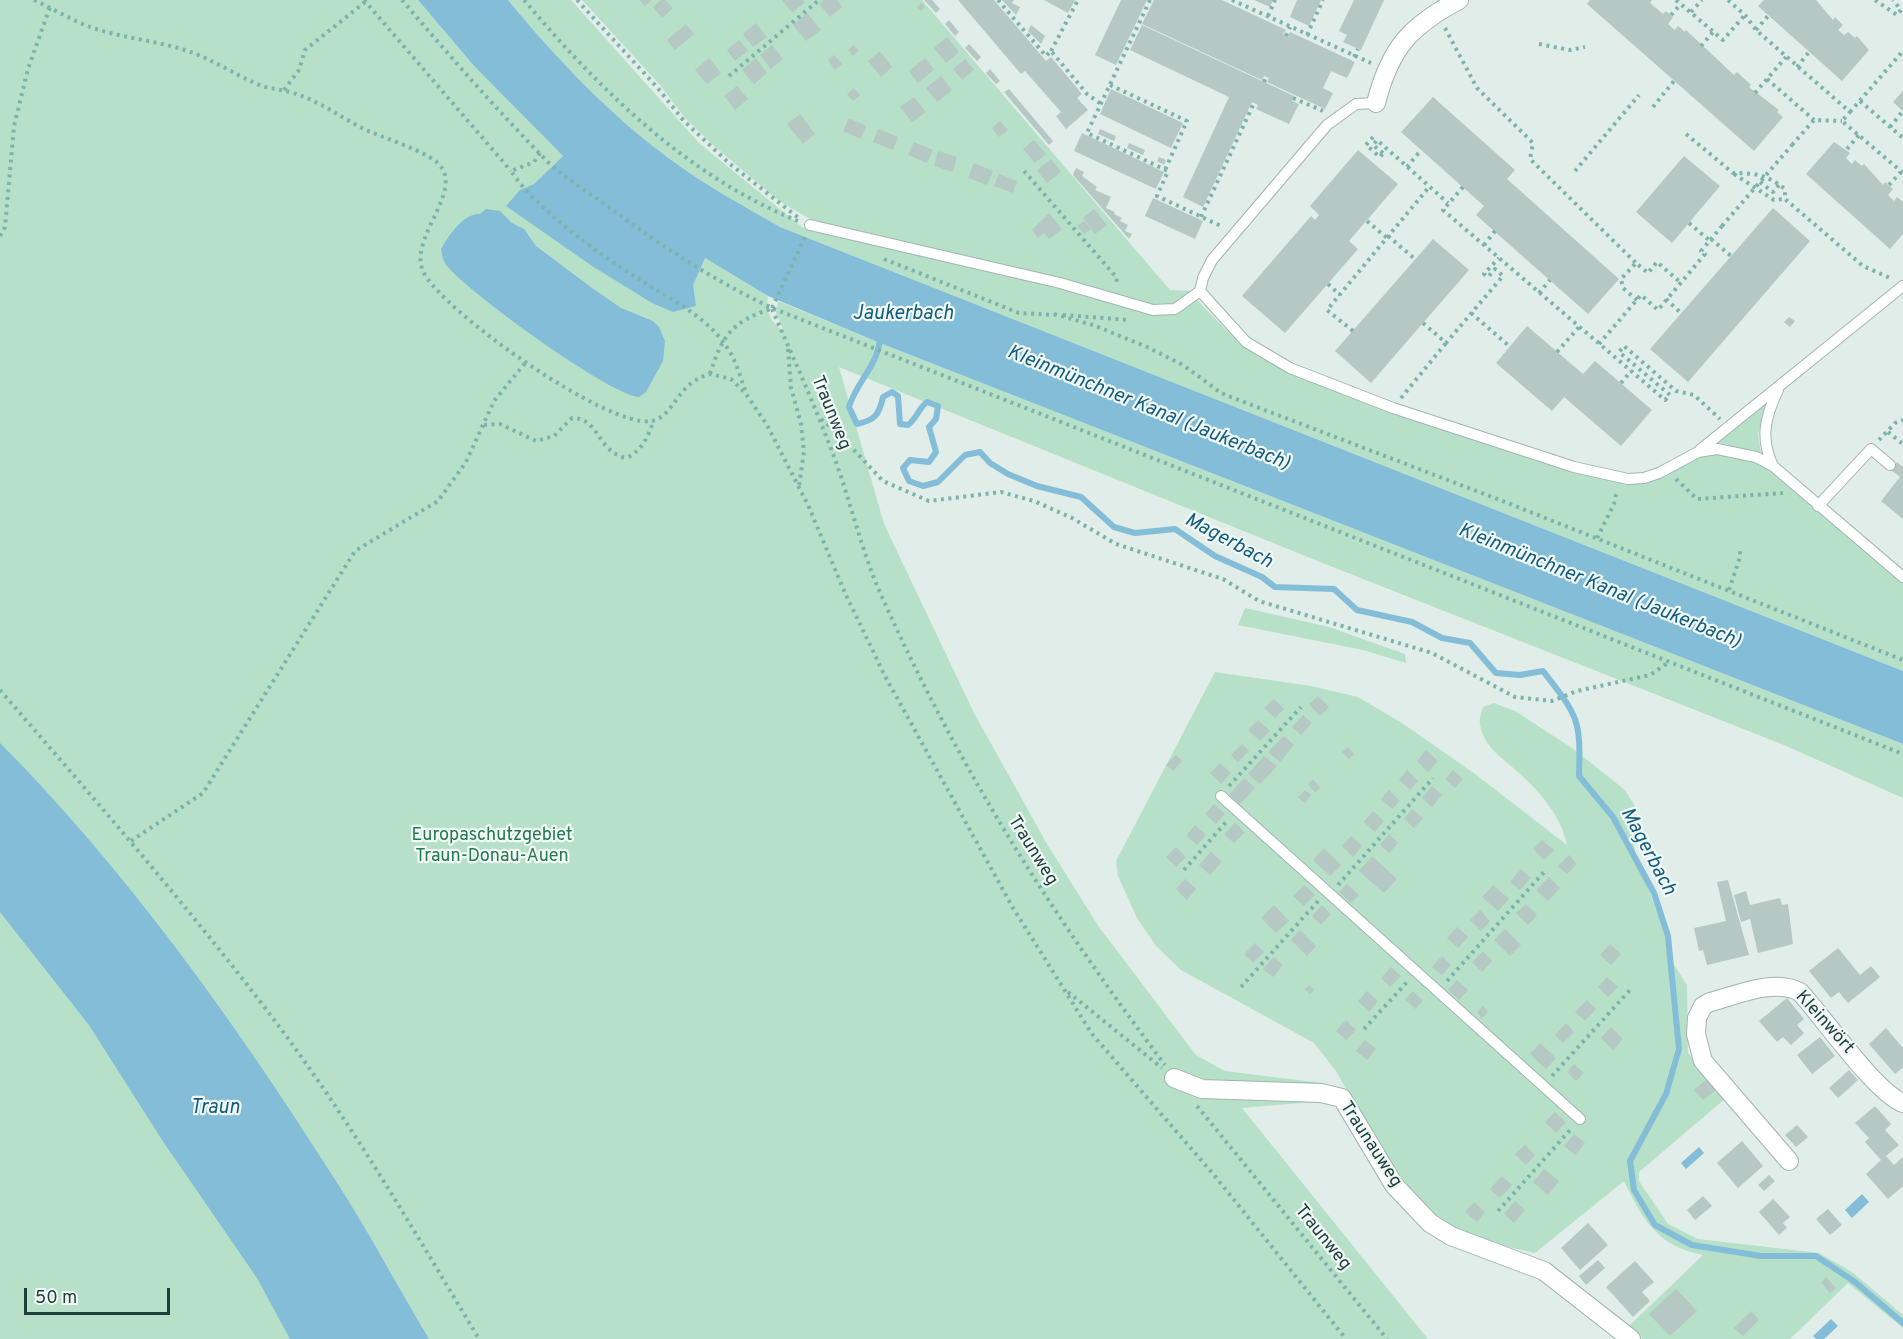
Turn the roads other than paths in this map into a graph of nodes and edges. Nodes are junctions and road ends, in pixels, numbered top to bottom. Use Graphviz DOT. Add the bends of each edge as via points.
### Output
graph roads {
  1 [pos="1460,0"];
  2 [pos="1376,103"];
  3 [pos="810,225"];
  4 [pos="1899,283"];
  5 [pos="1200,291"];
  6 [pos="1780,386"];
  7 [pos="1698,452"];
  8 [pos="1890,465"];
  9 [pos="1773,466"];
  10 [pos="1818,506"];
  11 [pos="1903,577"];
  12 [pos="1221,796"];
  13 [pos="1174,1078"];
  14 [pos="1903,1103"];
  15 [pos="1580,1119"];
  16 [pos="1789,1161"];
  17 [pos="1631,1339"];
  1 -- 2 [label="street" via="1419,23 1406,37 1385,74"];
  2 -- 5 [label="lane" via="1356,104 1311,142 1212,261"];
  3 -- 5 [label="lane" via="1165,311 1184,305"];
  4 -- 6 [label="lane"];
  5 -- 7 [label="lane" via="1228,324 1262,353 1393,408 1574,467 1619,478 1644,478"];
  6 -- 7 [label="lane"];
  6 -- 9 [label="lane" via="1766,420 1764,437"];
  7 -- 9 [label="lane" via="1737,452"];
  8 -- 10 [label="lane" via="1871,449"];
  9 -- 10 [label="lane"];
  10 -- 11 [label="lane"];
  12 -- 15 [label="lane"];
  13 -- 17 [label="street, Traunauweg" via="1202,1089 1321,1093 1342,1098 1394,1185 1430,1223 1450,1236 1544,1271"];
  14 -- 16 [label="street, Kleinwört" via="1877,1083 1800,992 1788,985 1710,1002 1697,1018 1697,1041 1703,1061"];
}
